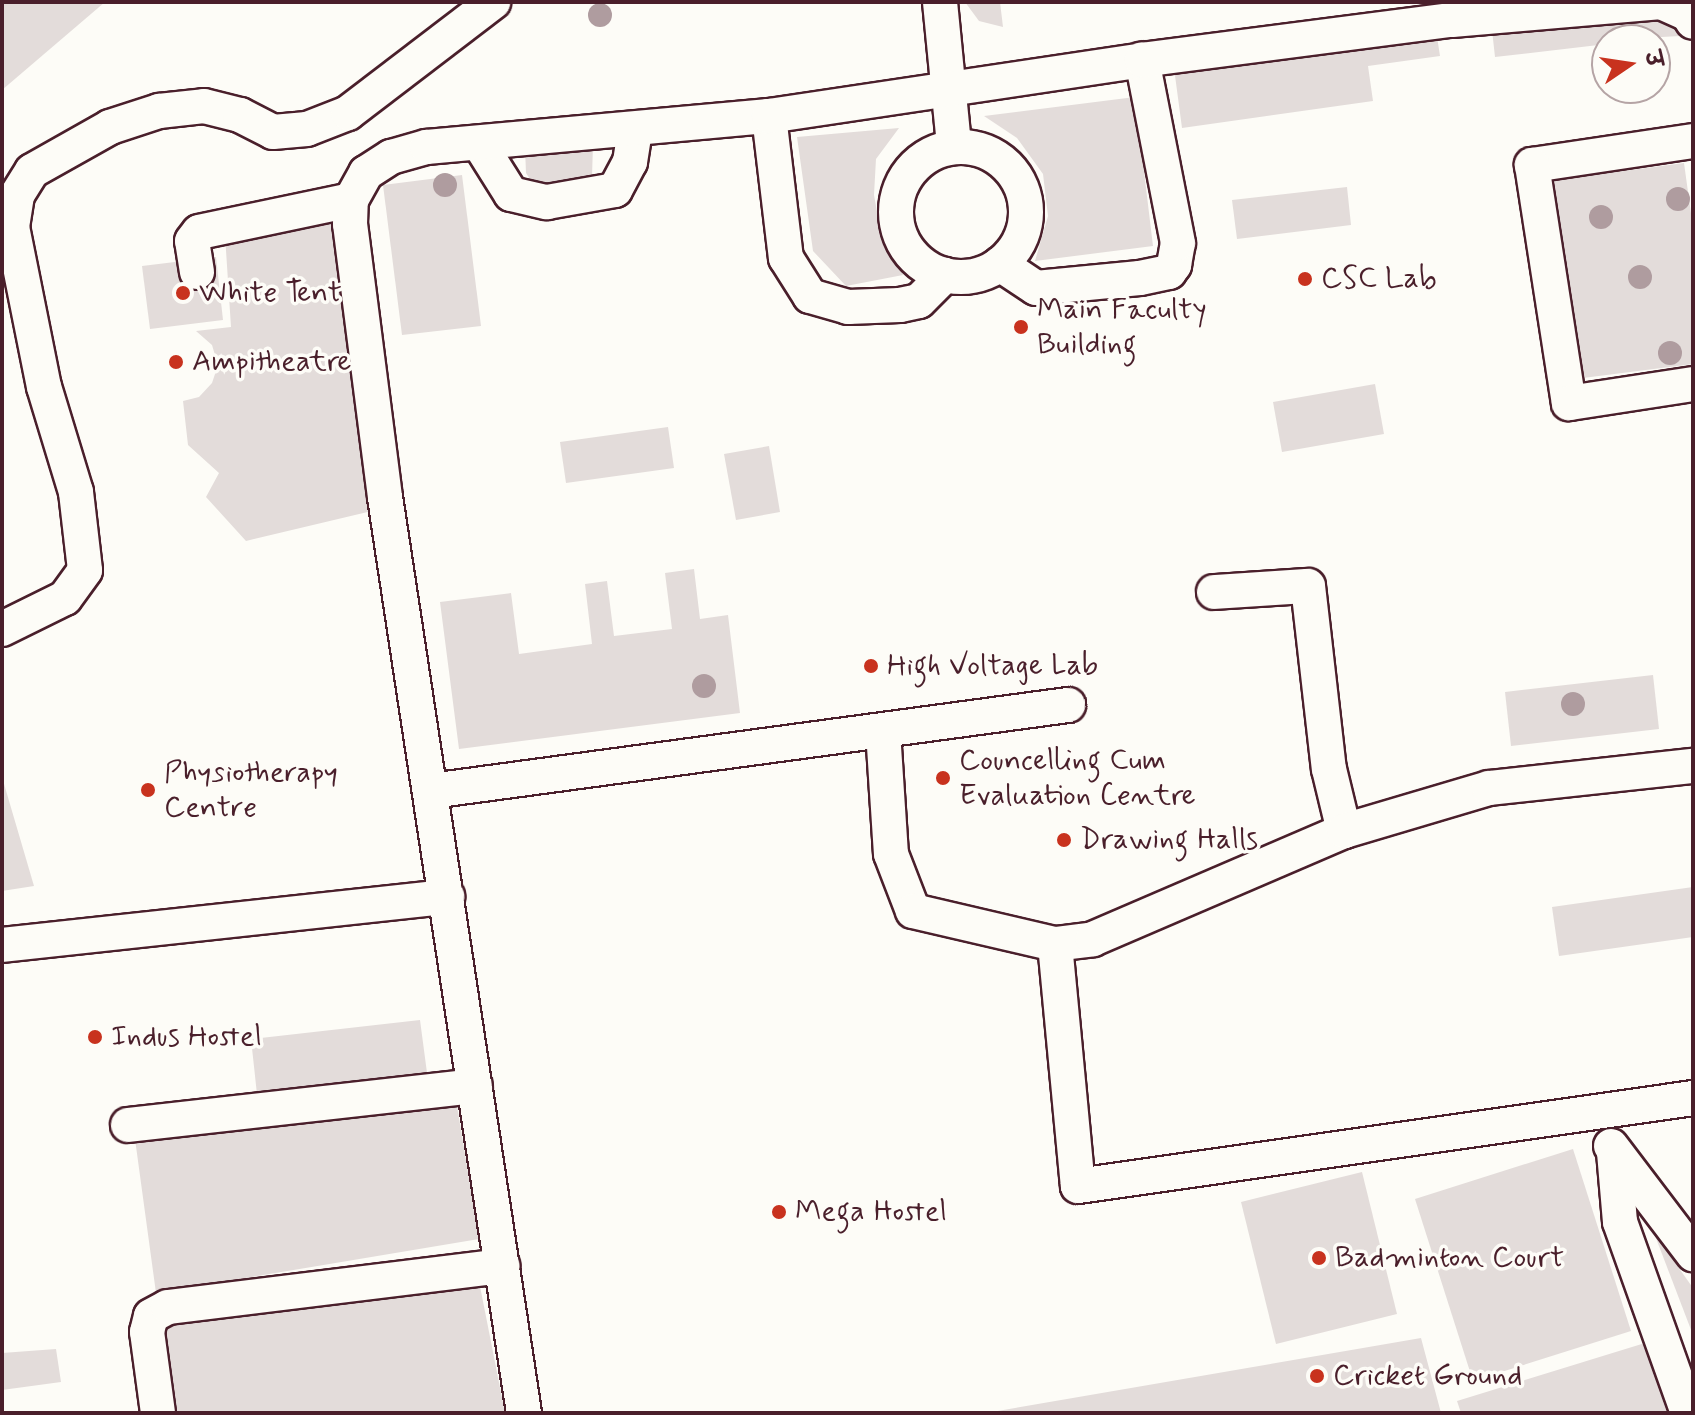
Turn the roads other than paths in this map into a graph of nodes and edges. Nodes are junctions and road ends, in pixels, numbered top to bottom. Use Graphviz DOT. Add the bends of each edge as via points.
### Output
graph roads {
  1 [pos="493,2"];
  2 [pos="940,2"];
  3 [pos="1693,22"];
  4 [pos="1142,60"];
  5 [pos="947,90"];
  6 [pos="769,116"];
  7 [pos="635,129"];
  8 [pos="1693,141"];
  9 [pos="479,143"];
  10 [pos="954,146"];
  11 [pos="351,200"];
  12 [pos="1000,264"];
  13 [pos="197,272"];
  14 [pos="945,275"];
  15 [pos="1693,384"];
  16 [pos="1214,592"];
  17 [pos="2,629"];
  18 [pos="1068,705"];
  19 [pos="883,731"];
  20 [pos="1693,766"];
  21 [pos="431,791"];
  22 [pos="1344,831"];
  23 [pos="447,897"];
  24 [pos="1055,944"];
  25 [pos="2,945"];
  26 [pos="475,1086"];
  27 [pos="1693,1098"];
  28 [pos="1597,1111"];
  29 [pos="128,1125"];
  30 [pos="1614,1152"];
  31 [pos="1693,1254"];
  32 [pos="502,1266"];
  33 [pos="158,1413"];
  34 [pos="524,1413"];
  35 [pos="1688,1413"];
  1 -- 17 [label="street" via="348,113 307,129 273,132 240,115 204,106 159,111 110,127 32,171 17,195 12,227 44,387 76,492 85,570 65,598"];
  2 -- 5 [label="street"];
  3 -- 4 [label="street" via="1688,14 1661,2 1452,20"];
  4 -- 5 [label="street"];
  4 -- 12 [label="street" via="1178,243 1174,265 1169,272 1140,278 1036,288"];
  5 -- 6 [label="street"];
  5 -- 10 [label="street"];
  6 -- 7 [label="street"];
  6 -- 14 [label="street" via="786,258 810,296 848,307 900,305 919,301"];
  7 -- 9 [label="street"];
  7 -- 9 [label="street" via="630,162 615,190 547,202 511,194"];
  8 -- 15 [label="street" via="1532,165 1569,403"];
  9 -- 11 [label="street" via="427,147 391,157 366,173"];
  10 -- 12 [label="street" via="972,147 1004,162 1024,195 1023,234"];
  10 -- 14 [label="street" via="937,150 909,172 896,205 908,248 928,268"];
  11 -- 13 [label="street" via="199,232 192,241"];
  11 -- 21 [label="street" via="385,497"];
  12 -- 14 [label="street" via="964,277"];
  16 -- 22 [label="street" via="1308,586 1329,769"];
  18 -- 19 [label="street"];
  19 -- 21 [label="street"];
  19 -- 24 [label="street" via="891,854 913,911"];
  20 -- 22 [label="street" via="1489,788"];
  21 -- 23 [label="street"];
  22 -- 24 [label="street" via="1093,939"];
  23 -- 25 [label="street"];
  23 -- 26 [label="street"];
  24 -- 28 [label="street" via="1078,1186"];
  26 -- 29 [label="street"];
  26 -- 32 [label="street"];
  27 -- 28 [label="street"];
  28 -- 30 [label="street"];
  30 -- 31 [label="street"];
  30 -- 35 [label="street" via="1620,1222"];
  32 -- 33 [label="street" via="168,1307 151,1316 147,1332"];
  32 -- 34 [label="street"];
}
